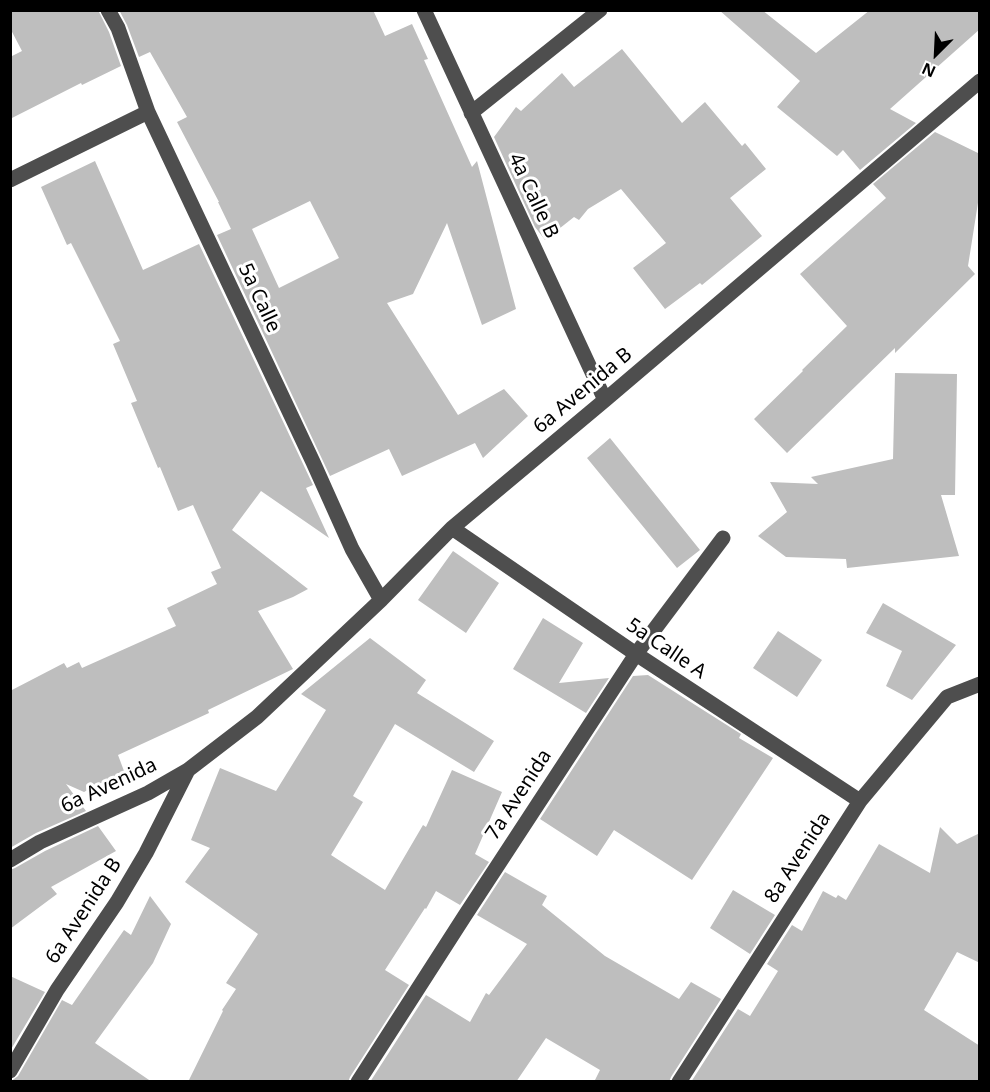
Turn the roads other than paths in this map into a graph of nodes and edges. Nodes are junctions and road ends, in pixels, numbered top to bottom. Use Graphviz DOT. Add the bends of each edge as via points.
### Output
graph roads {
  1 [pos="108,10"];
  2 [pos="424,10"];
  3 [pos="600,10"];
  4 [pos="980,81"];
  5 [pos="148,112"];
  6 [pos="471,113"];
  7 [pos="10,180"];
  8 [pos="604,400"];
  9 [pos="452,528"];
  10 [pos="723,538"];
  11 [pos="381,600"];
  12 [pos="636,654"];
  13 [pos="980,684"];
  14 [pos="222,743"];
  15 [pos="188,770"];
  16 [pos="860,801"];
  17 [pos="10,860"];
  18 [pos="10,1071"];
  19 [pos="358,1082"];
  20 [pos="679,1082"];
  1 -- 5 [label="street, 5a Calle"];
  2 -- 6 [label="street, 4a Calle B"];
  3 -- 6 [label="street"];
  4 -- 8 [label="street, 6a Avenida B"];
  5 -- 7 [label="street"];
  5 -- 11 [label="street, 5a Calle" via="352,549"];
  6 -- 8 [label="street, 4a Calle B"];
  8 -- 9 [label="street, 6a Avenida B"];
  9 -- 11 [label="street, 6a Avenida B"];
  9 -- 12 [label="street, 5a Calle A"];
  10 -- 12 [label="street, 7a Avenida"];
  11 -- 14 [label="street, 6a Avenida B" via="257,717"];
  12 -- 16 [label="street, 5a Calle A"];
  12 -- 19 [label="street, 7a Avenida"];
  13 -- 16 [label="street, 8a Avenida" via="946,697"];
  14 -- 15 [label="street, 6a Avenida"];
  15 -- 17 [label="street, 6a Avenida"];
  15 -- 18 [label="street, 6a Avenida B" via="117,902 57,990"];
  16 -- 20 [label="street, 8a Avenida"];
}
